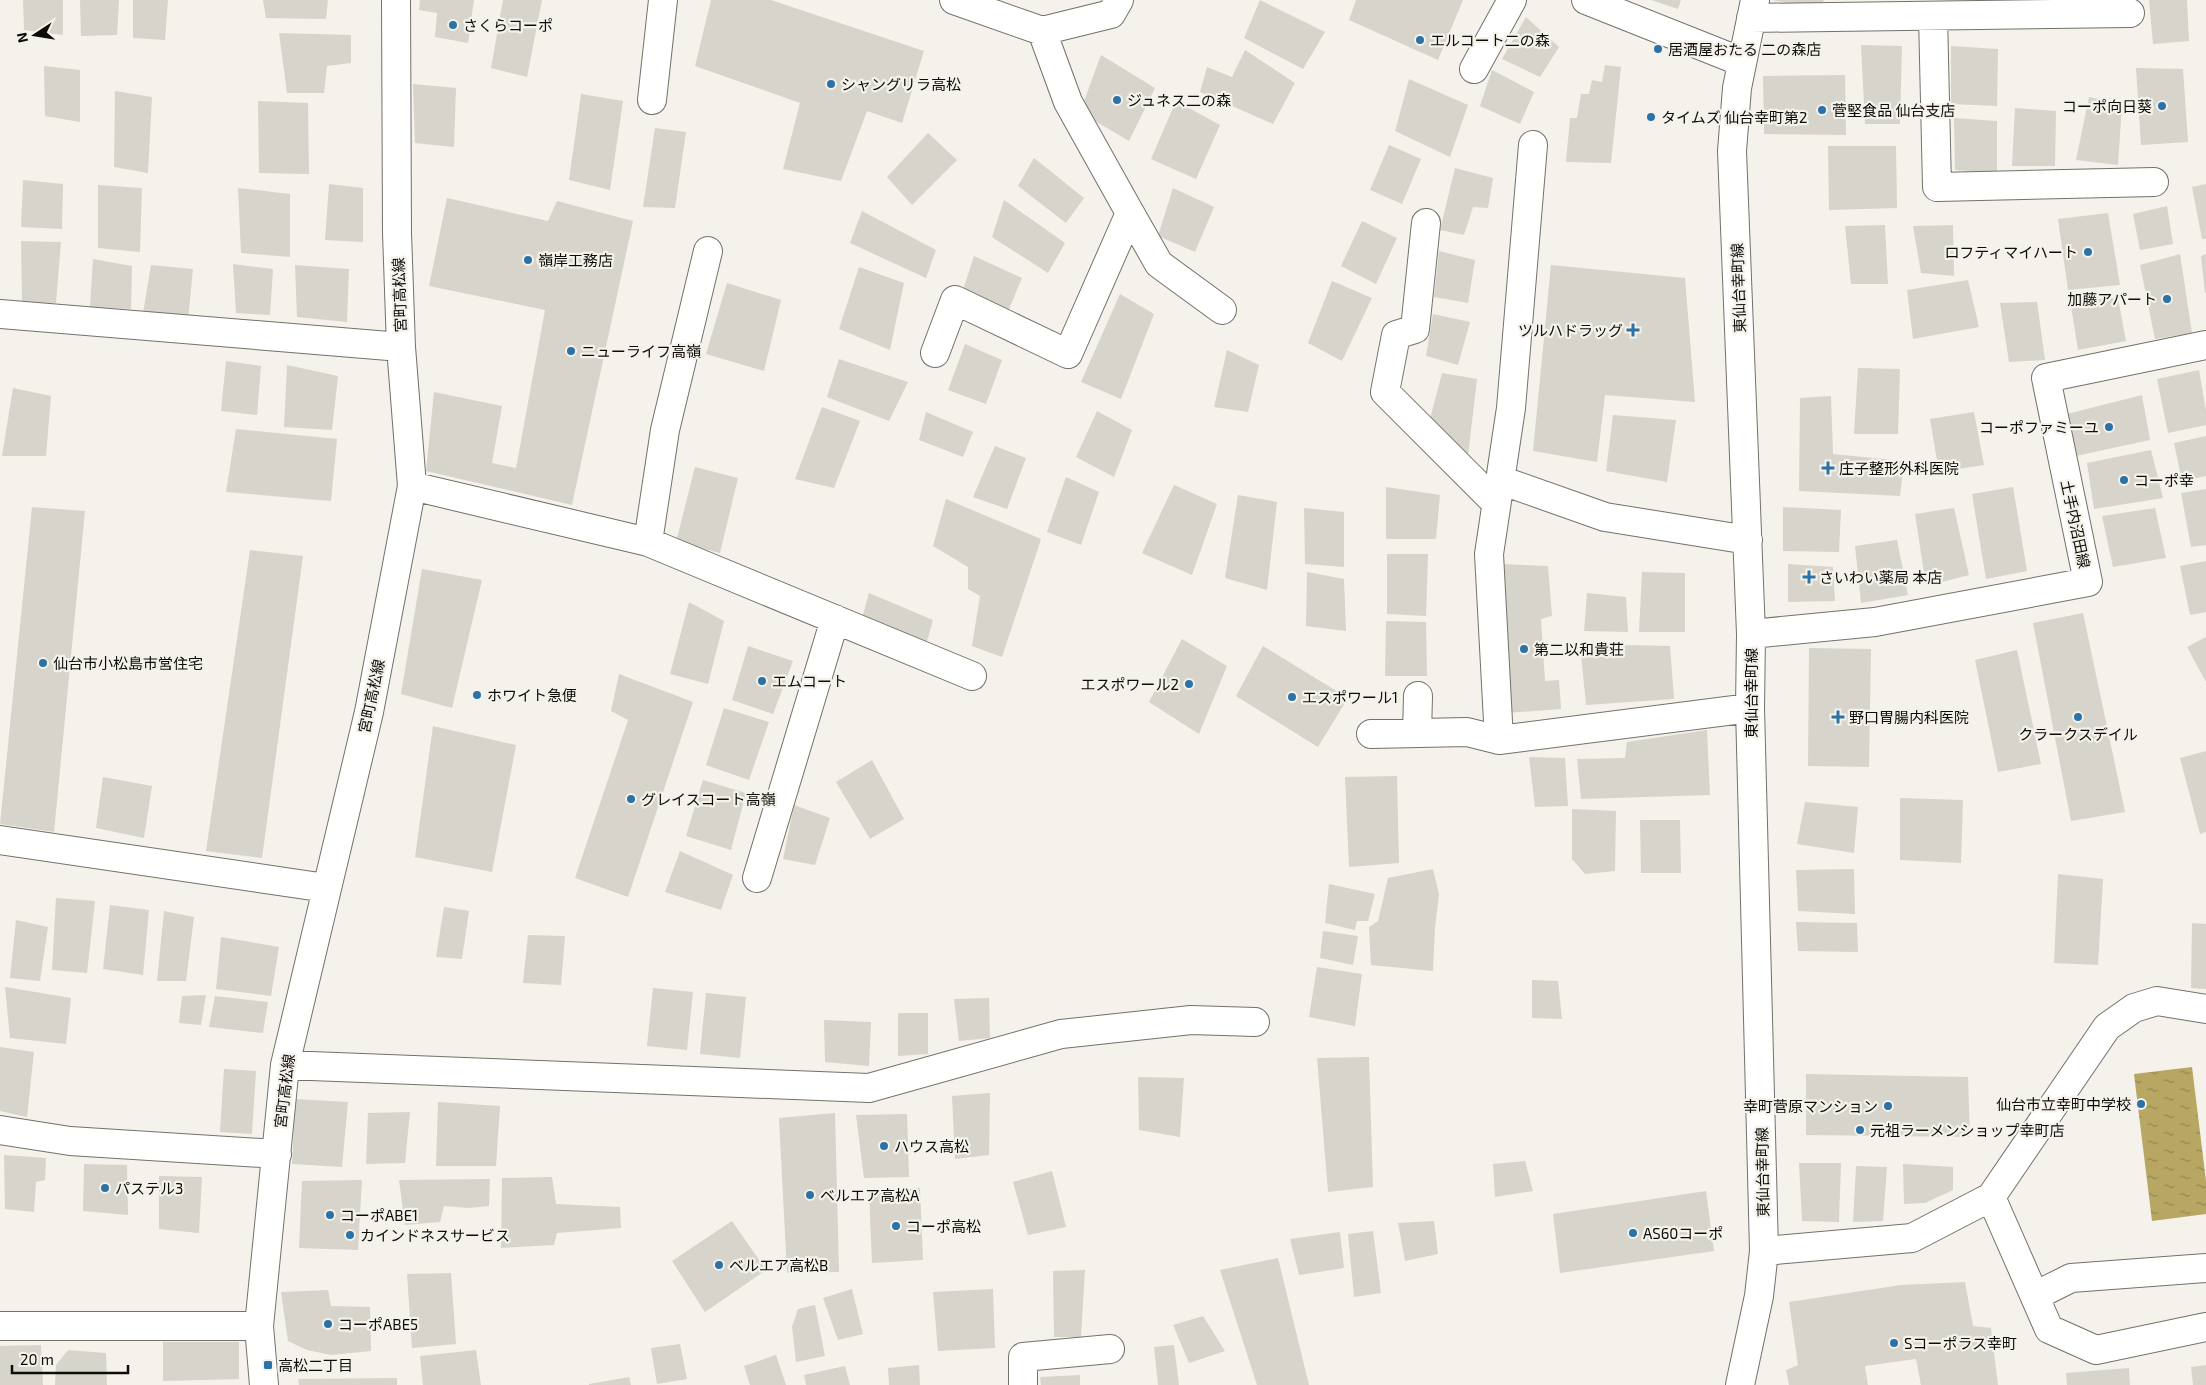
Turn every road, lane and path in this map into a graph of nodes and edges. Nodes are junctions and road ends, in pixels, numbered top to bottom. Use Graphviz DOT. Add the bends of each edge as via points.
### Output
graph roads {
  1 [pos="396,0"];
  2 [pos="663,0"];
  3 [pos="954,0"];
  4 [pos="1119,0"];
  5 [pos="1512,0"];
  6 [pos="1586,0"];
  7 [pos="1753,9"];
  8 [pos="2130,13"];
  9 [pos="1933,16"];
  10 [pos="1042,31"];
  11 [pos="1742,62"];
  12 [pos="1474,69"];
  13 [pos="652,100"];
  14 [pos="1533,145"];
  15 [pos="2154,182"];
  16 [pos="1130,213"];
  17 [pos="1426,223"];
  18 [pos="708,251"];
  19 [pos="1222,310"];
  20 [pos="0,314"];
  21 [pos="2206,345"];
  22 [pos="401,347"];
  23 [pos="935,353"];
  24 [pos="412,486"];
  25 [pos="1498,491"];
  26 [pos="1748,540"];
  27 [pos="648,542"];
  28 [pos="835,619"];
  29 [pos="1751,634"];
  30 [pos="972,676"];
  31 [pos="1418,696"];
  32 [pos="1750,708"];
  33 [pos="1417,733"];
  34 [pos="1371,734"];
  35 [pos="1499,740"];
  36 [pos="0,840"];
  37 [pos="756,878"];
  38 [pos="326,888"];
  39 [pos="2206,1009"];
  40 [pos="1255,1022"];
  41 [pos="285,1065"];
  42 [pos="0,1130"];
  43 [pos="277,1154"];
  44 [pos="1991,1197"];
  45 [pos="1764,1251"];
  46 [pos="2206,1268"];
  47 [pos="2035,1296"];
  48 [pos="0,1326"];
  49 [pos="259,1326"];
  50 [pos="2206,1327"];
  51 [pos="1110,1349"];
  52 [pos="264,1385"];
  53 [pos="1023,1385"];
  54 [pos="1740,1385"];
  1 -- 22 [label="street, 宮町高松線"];
  2 -- 13 [label="street"];
  3 -- 10 [label="street"];
  4 -- 10 [label="street" via="1110,14"];
  5 -- 12 [label="street"];
  6 -- 11 [label="street"];
  7 -- 9 [label="street"];
  7 -- 11 [label="street, 東仙台幸町線"];
  8 -- 9 [label="street"];
  9 -- 15 [label="street" via="1937,187"];
  10 -- 16 [label="street" via="1068,102"];
  11 -- 26 [label="street, 東仙台幸町線" via="1732,151"];
  14 -- 25 [label="street" via="1511,408"];
  16 -- 19 [label="street" via="1159,264"];
  16 -- 23 [label="street" via="1068,354 955,300"];
  17 -- 25 [label="street" via="1415,329 1396,336 1385,392"];
  18 -- 27 [label="street" via="665,430"];
  20 -- 22 [label="street"];
  21 -- 29 [label="street, 土手内沼田線" via="2046,378 2088,582 1876,622"];
  22 -- 24 [label="street, 宮町高松線"];
  24 -- 27 [label="street"];
  24 -- 38 [label="street, 宮町高松線" via="369,712"];
  25 -- 26 [label="street" via="1606,517"];
  25 -- 35 [label="street" via="1489,554"];
  26 -- 29 [label="street, 東仙台幸町線"];
  27 -- 28 [label="street"];
  28 -- 30 [label="street"];
  28 -- 37 [label="street"];
  29 -- 32 [label="street, 東仙台幸町線"];
  31 -- 33 [label="street"];
  32 -- 35 [label="street"];
  32 -- 45 [label="street, 東仙台幸町線"];
  33 -- 34 [label="street"];
  33 -- 35 [label="street" via="1467,732"];
  36 -- 38 [label="street"];
  38 -- 41 [label="street, 宮町高松線"];
  39 -- 44 [label="street" via="2157,1001 2134,1008 2106,1027"];
  40 -- 41 [label="street" via="1191,1020 1061,1034 869,1088"];
  41 -- 43 [label="street, 宮町高松線"];
  42 -- 43 [label="street" via="70,1141"];
  43 -- 49 [label="street, 宮町高松線"];
  44 -- 45 [label="street" via="1912,1238"];
  44 -- 47 [label="street"];
  45 -- 54 [label="street, 東仙台幸町線" via="1759,1296"];
  46 -- 47 [label="street" via="2071,1278"];
  47 -- 50 [label="street" via="2049,1329 2096,1350"];
  48 -- 49 [label="street"];
  49 -- 52 [label="street, 宮町高松線"];
  51 -- 53 [label="street" via="1023,1357"];
}
